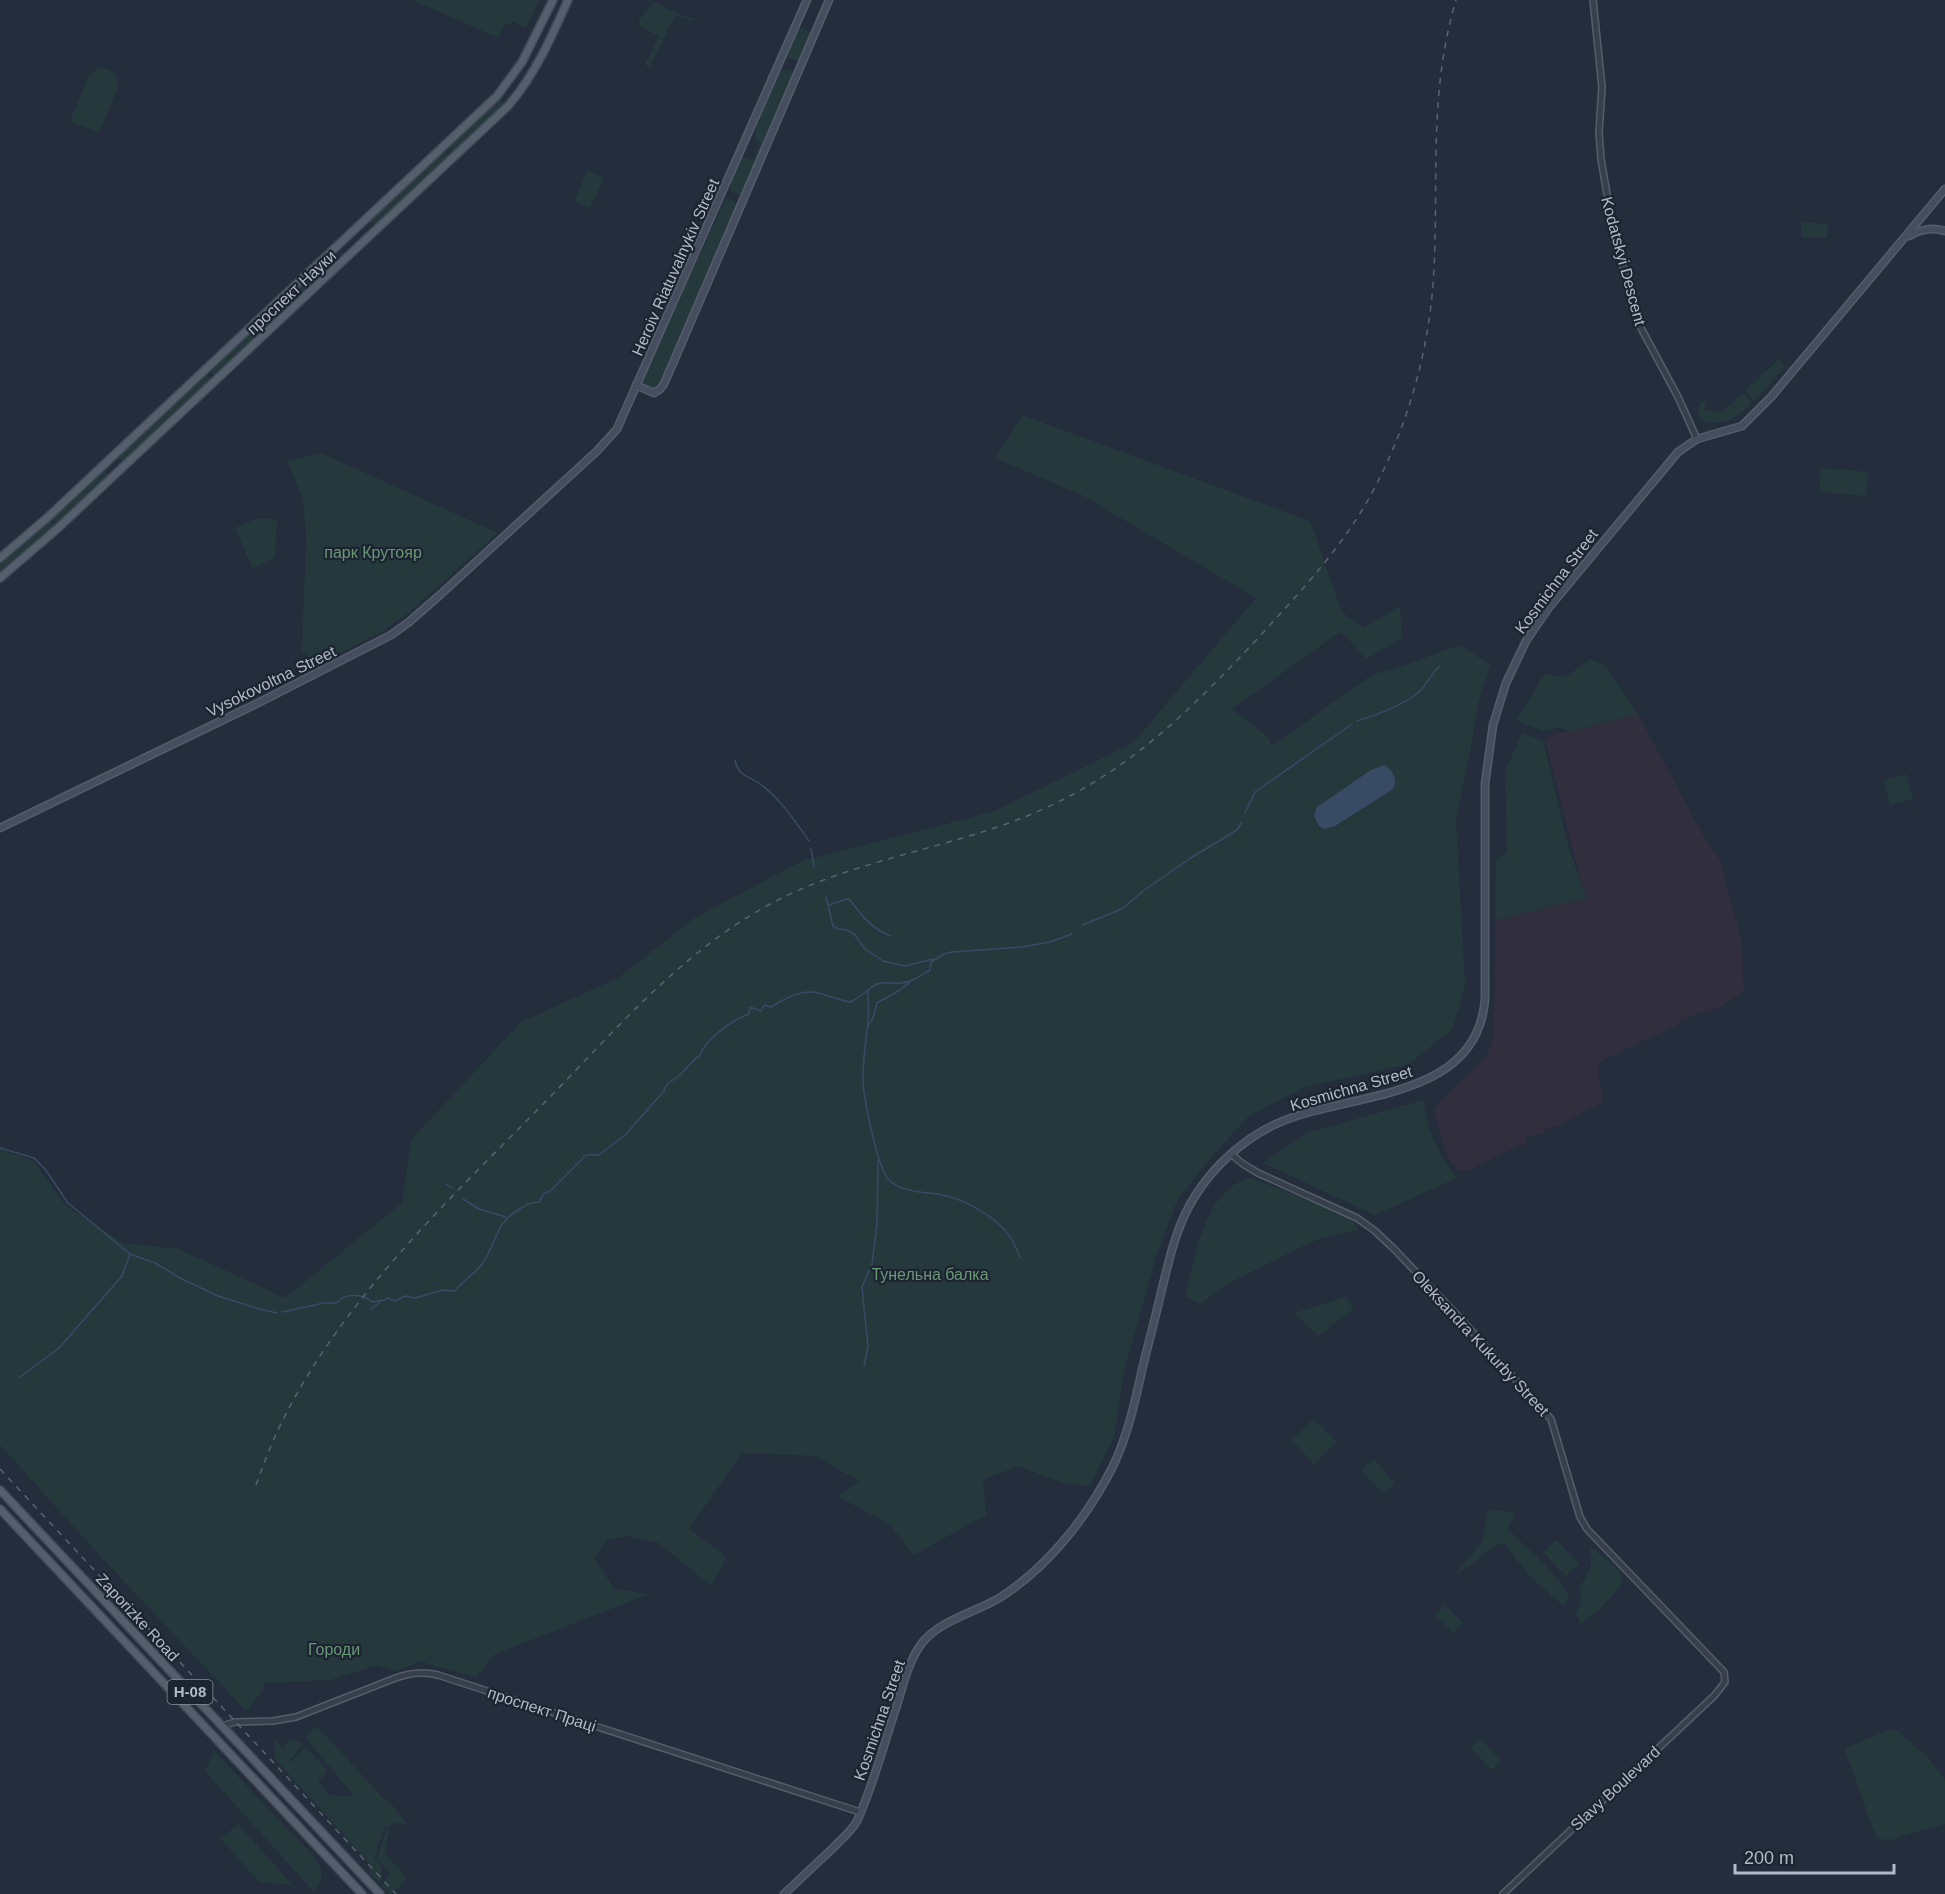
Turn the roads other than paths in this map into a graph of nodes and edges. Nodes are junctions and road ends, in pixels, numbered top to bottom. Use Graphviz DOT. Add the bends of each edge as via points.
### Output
graph roads {
  1 [pos="553,0"];
  2 [pos="568,0"];
  3 [pos="807,0"];
  4 [pos="829,0"];
  5 [pos="1593,0"];
  6 [pos="1945,189"];
  7 [pos="1945,231"];
  8 [pos="1904,239"];
  9 [pos="636,385"];
  10 [pos="1697,439"];
  11 [pos="526,516"];
  12 [pos="0,558"];
  13 [pos="0,578"];
  14 [pos="0,828"];
  15 [pos="1231,1154"];
  16 [pos="0,1490"];
  17 [pos="0,1509"];
  18 [pos="1725,1682"];
  19 [pos="222,1726"];
  20 [pos="213,1736"];
  21 [pos="860,1812"];
  22 [pos="356,1868"];
  23 [pos="346,1877"];
  24 [pos="362,1894"];
  25 [pos="380,1894"];
  26 [pos="784,1894"];
  27 [pos="1503,1894"];
  1 -- 12 [label="main road, проспект Науки" via="522,62 491,103"];
  2 -- 13 [label="main road, проспект Науки" via="540,61 507,106"];
  3 -- 9 [label="main road, Heroiv Riatuvalnykiv Street"];
  4 -- 9 [label="main road, Heroiv Riatuvalnykiv Street" via="664,384 654,393"];
  5 -- 10 [label="street, Kodatskyi Descent" via="1602,87 1601,159 1614,235 1641,328"];
  6 -- 8 [label="main road, Kosmichna Street"];
  7 -- 8 [label="main road, Kosmichna Street" via="1924,229"];
  8 -- 10 [label="main road, Kosmichna Street" via="1750,420 1735,429"];
  9 -- 11 [label="main road, Heroiv Riatuvalnykiv Street" via="607,441"];
  10 -- 15 [label="main road, Kosmichna Street" via="1669,461 1555,599 1526,640 1506,683 1493,725 1485,784 1484,1007 1480,1025 1467,1049 1429,1079 1285,1120"];
  11 -- 14 [label="main road, Vysokovoltna Street" via="414,618 383,640"];
  15 -- 18 [label="street, Oleksandra Kukurby Street" via="1258,1173 1337,1207 1375,1231 1460,1318 1551,1419 1587,1529 1719,1666"];
  15 -- 21 [label="main road, Kosmichna Street" via="1194,1197 1177,1231 1128,1426 1100,1490 1066,1538 1025,1577 1002,1596 942,1627 924,1641 903,1686"];
  16 -- 19 [label="main road, Zaporizke Road / Н-08"];
  17 -- 20 [label="main road, Zaporizke Road / Н-08"];
  18 -- 27 [label="street, Slavy Boulevard"];
  19 -- 20 [label="main road"];
  19 -- 21 [label="street, проспект Праці" via="296,1717 393,1678 425,1672"];
  19 -- 22 [label="main road, Zaporizke Road / Н-08"];
  20 -- 23 [label="main road, Zaporizke Road / Н-08"];
  21 -- 26 [label="main road, Kosmichna Street" via="848,1833"];
  22 -- 23 [label="main road"];
  22 -- 25 [label="main road, Zaporizke Road / Н-08"];
  23 -- 24 [label="main road, Zaporizke Road / Н-08"];
}
